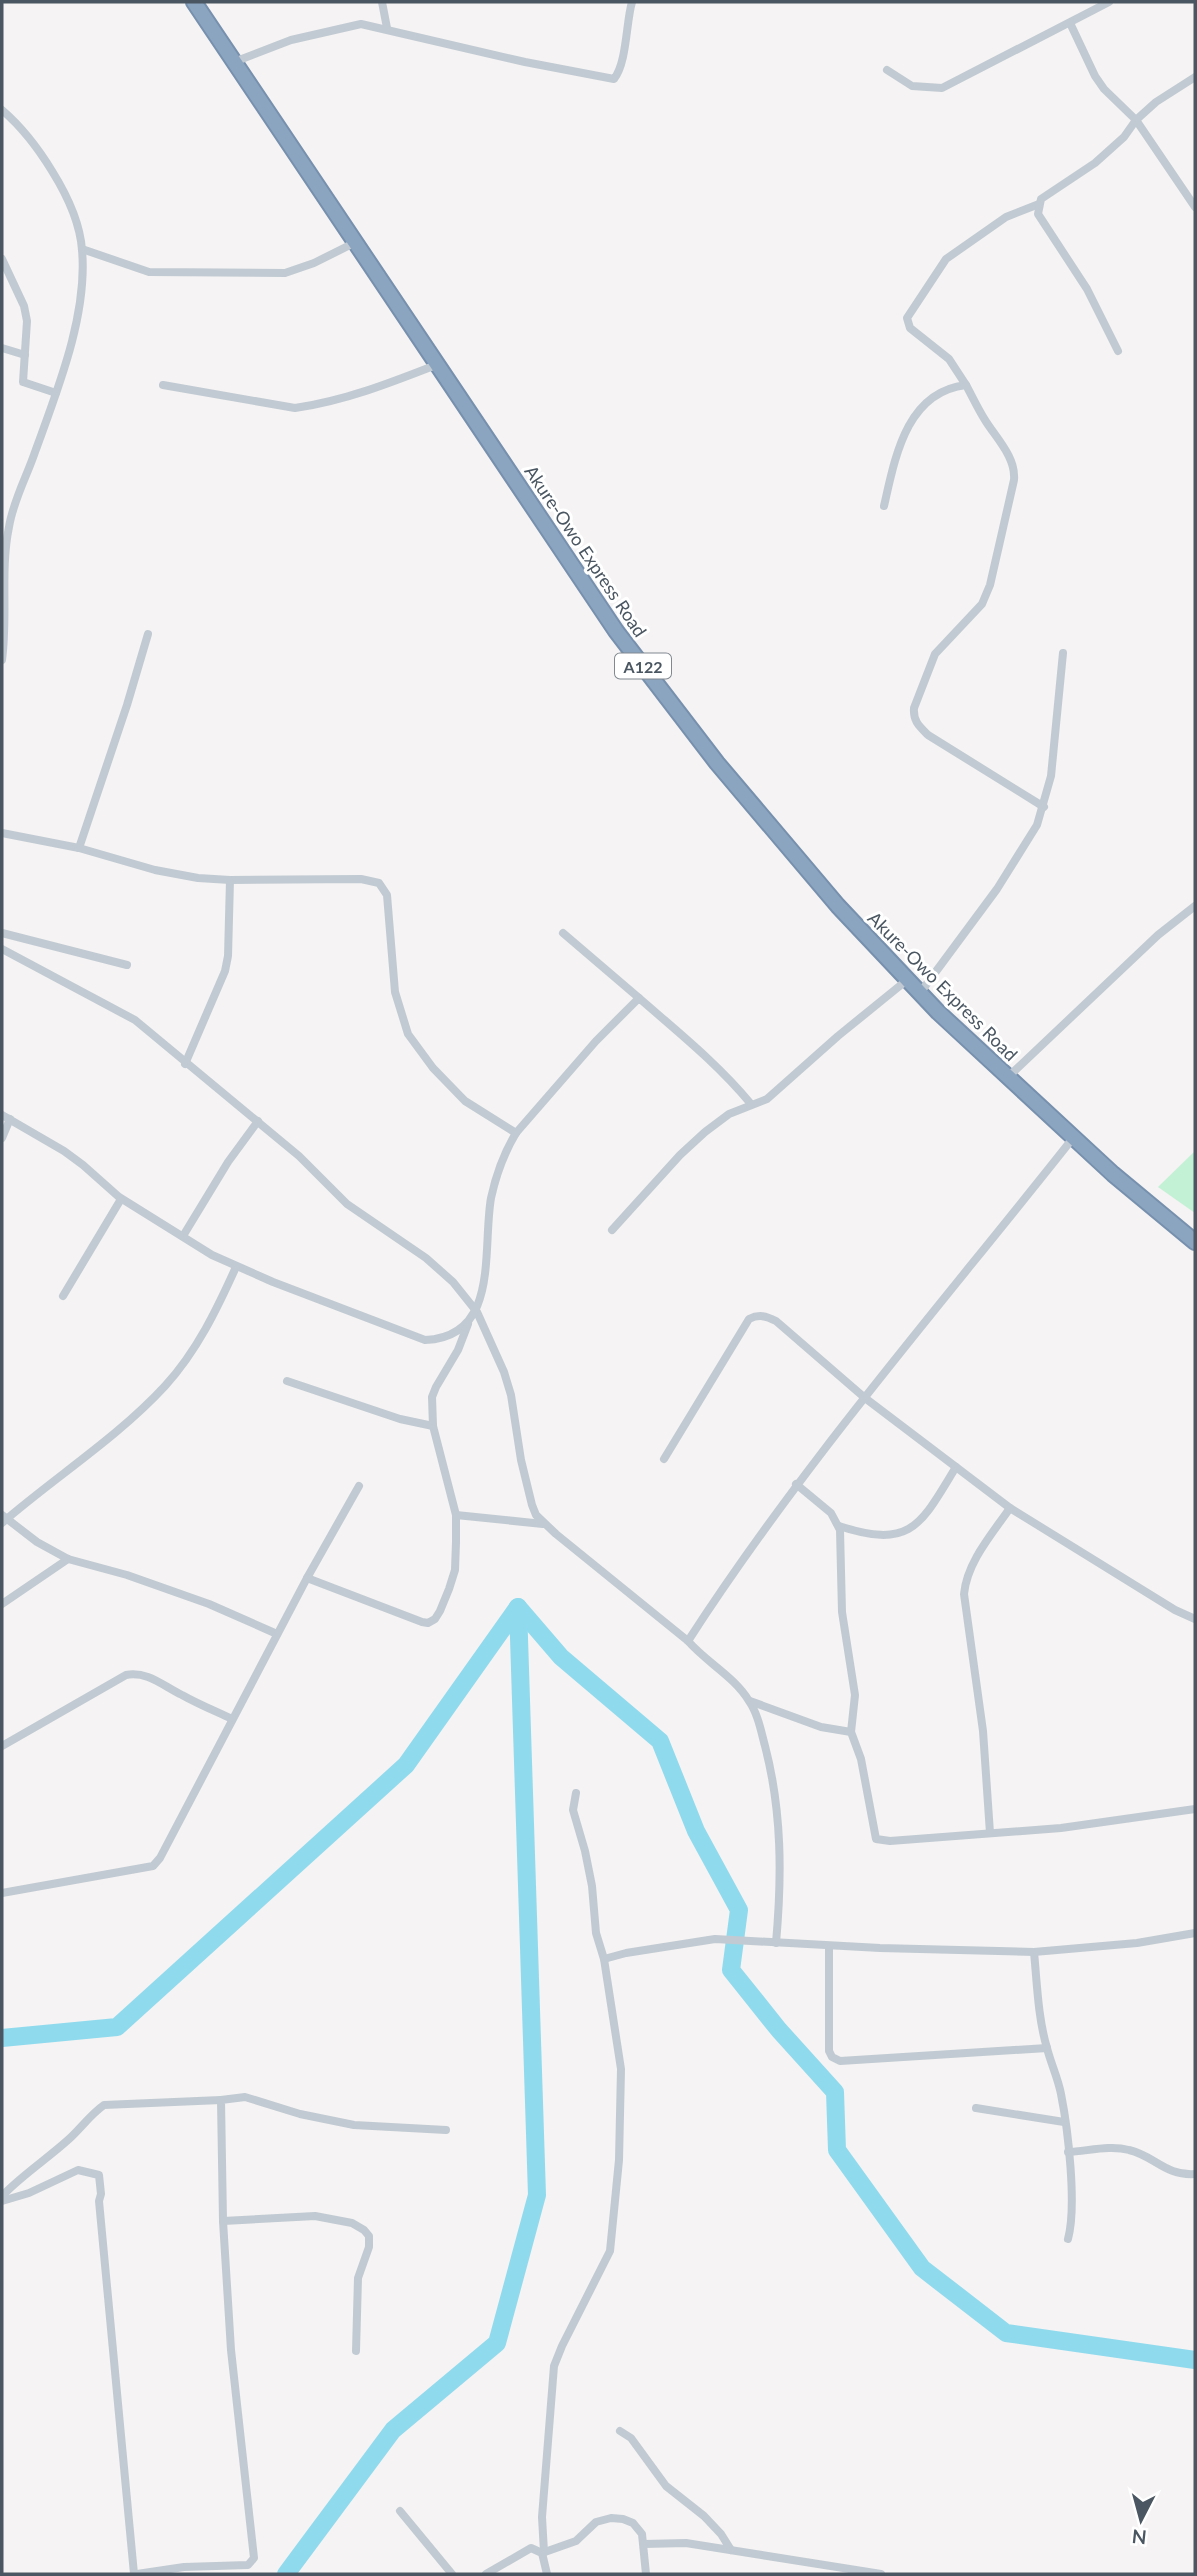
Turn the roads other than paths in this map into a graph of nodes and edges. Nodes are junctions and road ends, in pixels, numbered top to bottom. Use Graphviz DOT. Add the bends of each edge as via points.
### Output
graph roads {
  1 [pos="194,2"];
  2 [pos="382,2"];
  3 [pos="632,2"];
  4 [pos="1109,2"];
  5 [pos="1070,23"];
  6 [pos="387,29"];
  7 [pos="234,62"];
  8 [pos="887,70"];
  9 [pos="1195,77"];
  10 [pos="2,110"];
  11 [pos="1136,120"];
  12 [pos="1039,204"];
  13 [pos="1195,207"];
  14 [pos="356,242"];
  15 [pos="82,249"];
  16 [pos="2,259"];
  17 [pos="2,348"];
  18 [pos="1118,351"];
  19 [pos="25,355"];
  20 [pos="436,365"];
  21 [pos="163,385"];
  22 [pos="966,385"];
  23 [pos="56,394"];
  24 [pos="884,506"];
  25 [pos="148,634"];
  26 [pos="1063,653"];
  27 [pos="2,659"];
  28 [pos="1044,807"];
  29 [pos="2,833"];
  30 [pos="79,848"];
  31 [pos="230,880"];
  32 [pos="1195,906"];
  33 [pos="2,933"];
  34 [pos="563,933"];
  35 [pos="2,949"];
  36 [pos="127,965"];
  37 [pos="907,979"];
  38 [pos="920,993"];
  39 [pos="639,998"];
  40 [pos="186,1064"];
  41 [pos="1007,1078"];
  42 [pos="751,1104"];
  43 [pos="6,1117"];
  44 [pos="258,1121"];
  45 [pos="516,1133"];
  46 [pos="2,1138"];
  47 [pos="1073,1138"];
  48 [pos="121,1199"];
  49 [pos="612,1230"];
  50 [pos="183,1236"];
  51 [pos="1195,1242"];
  52 [pos="236,1267"];
  53 [pos="63,1296"];
  54 [pos="477,1312"];
  55 [pos="469,1322"];
  56 [pos="287,1381"];
  57 [pos="864,1398"];
  58 [pos="433,1426"];
  59 [pos="664,1459"];
  60 [pos="956,1467"];
  61 [pos="796,1484"];
  62 [pos="359,1486"];
  63 [pos="1010,1508"];
  64 [pos="456,1515"];
  65 [pos="3,1519"];
  66 [pos="543,1524"];
  67 [pos="839,1526"];
  68 [pos="68,1559"];
  69 [pos="307,1578"];
  70 [pos="2,1604"];
  71 [pos="1195,1619"];
  72 [pos="278,1634"];
  73 [pos="688,1641"];
  74 [pos="750,1701"];
  75 [pos="232,1720"];
  76 [pos="852,1732"];
  77 [pos="2,1746"];
  78 [pos="576,1793"];
  79 [pos="1195,1809"];
  80 [pos="990,1833"];
  81 [pos="2,1894"];
  82 [pos="1195,1933"];
  83 [pos="776,1943"];
  84 [pos="829,1946"];
  85 [pos="1034,1952"];
  86 [pos="604,1959"];
  87 [pos="1047,2048"];
  88 [pos="221,2100"];
  89 [pos="976,2108"];
  90 [pos="1064,2122"];
  91 [pos="446,2130"];
  92 [pos="1068,2152"];
  93 [pos="1195,2174"];
  94 [pos="2,2198"];
  95 [pos="223,2221"];
  96 [pos="1068,2239"];
  97 [pos="356,2351"];
  98 [pos="620,2431"];
  99 [pos="400,2511"];
  100 [pos="644,2544"];
  101 [pos="731,2550"];
  102 [pos="543,2553"];
  103 [pos="135,2574"];
  104 [pos="452,2574"];
  105 [pos="486,2574"];
  106 [pos="547,2574"];
  107 [pos="646,2574"];
  108 [pos="881,2574"];
  1 -- 7 [label="highway, Akure-Owo Express Road / A122"];
  2 -- 6 [label="street"];
  3 -- 6 [label="street" via="614,79"];
  4 -- 5 [label="street"];
  5 -- 8 [label="street" via="942,89 912,86"];
  5 -- 11 [label="street" via="1095,76"];
  6 -- 7 [label="street" via="351,26 291,40"];
  7 -- 14 [label="highway, Akure-Owo Express Road / A122"];
  9 -- 11 [label="street"];
  10 -- 15 [label="street" via="38,148 66,193"];
  11 -- 12 [label="street" via="1125,137 1095,163"];
  11 -- 13 [label="street"];
  12 -- 18 [label="street" via="1038,214 1087,289"];
  12 -- 22 [label="street" via="1006,217 946,259 907,318 909,328 949,359"];
  14 -- 15 [label="street" via="285,273 149,272"];
  14 -- 20 [label="highway, Akure-Owo Express Road / A122"];
  15 -- 23 [label="street" via="80,301"];
  16 -- 19 [label="street" via="25,314"];
  17 -- 19 [label="street"];
  19 -- 23 [label="street" via="23,382"];
  20 -- 21 [label="street" via="386,384 295,408"];
  20 -- 37 [label="highway, Akure-Owo Express Road / A122" via="616,631 783,844"];
  22 -- 24 [label="street" via="942,391 913,418 901,439"];
  22 -- 28 [label="street" via="1008,456 1014,480 990,585 977,612 935,654 913,716 928,735"];
  23 -- 27 [label="street" via="9,526"];
  25 -- 30 [label="street"];
  26 -- 28 [label="street"];
  28 -- 38 [label="street" via="1027,844"];
  29 -- 30 [label="street"];
  30 -- 31 [label="street" via="155,870"];
  31 -- 40 [label="street" via="225,971"];
  31 -- 45 [label="street" via="361,879 379,883 387,895 396,992 408,1034 466,1101"];
  32 -- 41 [label="street" via="1158,935"];
  33 -- 36 [label="street"];
  34 -- 39 [label="street"];
  35 -- 40 [label="street" via="135,1020"];
  37 -- 38 [label="highway, Akure-Owo Express Road / A122"];
  37 -- 42 [label="street" via="767,1099"];
  38 -- 41 [label="highway, Akure-Owo Express Road / A122"];
  39 -- 42 [label="street" via="698,1049"];
  39 -- 45 [label="street"];
  40 -- 44 [label="street"];
  41 -- 47 [label="highway, Akure-Owo Express Road / A122"];
  42 -- 49 [label="street" via="705,1132"];
  43 -- 46 [label="street"];
  43 -- 48 [label="street" via="74,1158"];
  44 -- 50 [label="street"];
  44 -- 54 [label="street" via="347,1204 435,1264"];
  45 -- 54 [label="street" via="491,1198"];
  47 -- 51 [label="highway, Akure-Owo Express Road / A122"];
  47 -- 57 [label="street"];
  48 -- 50 [label="street"];
  48 -- 53 [label="street"];
  50 -- 52 [label="street"];
  52 -- 55 [label="street" via="425,1340 453,1335"];
  52 -- 65 [label="street" via="209,1323 166,1385 70,1470"];
  54 -- 55 [label="street"];
  54 -- 66 [label="street" via="504,1372 527,1487"];
  55 -- 58 [label="street" via="432,1397"];
  56 -- 58 [label="street"];
  57 -- 59 [label="street" via="776,1321 757,1315 749,1319"];
  57 -- 60 [label="street"];
  57 -- 61 [label="street"];
  58 -- 64 [label="street"];
  60 -- 63 [label="street"];
  60 -- 67 [label="street" via="926,1516 907,1529 883,1537"];
  61 -- 67 [label="street" via="831,1513"];
  61 -- 73 [label="street"];
  62 -- 69 [label="street"];
  63 -- 71 [label="street"];
  63 -- 80 [label="street" via="970,1568 964,1594 983,1731"];
  64 -- 66 [label="street"];
  64 -- 69 [label="street" via="455,1570 440,1611 428,1623"];
  65 -- 68 [label="street"];
  66 -- 73 [label="street"];
  67 -- 76 [label="street" via="842,1612 855,1695"];
  68 -- 70 [label="street"];
  68 -- 72 [label="street" via="209,1604"];
  69 -- 72 [label="street"];
  72 -- 75 [label="street"];
  73 -- 74 [label="street"];
  74 -- 76 [label="street" via="821,1727"];
  74 -- 83 [label="street" via="778,1811"];
  75 -- 77 [label="street" via="150,1677 133,1674"];
  75 -- 81 [label="street" via="153,1866"];
  76 -- 80 [label="street" via="876,1839"];
  78 -- 86 [label="street" via="573,1810"];
  79 -- 80 [label="street"];
  82 -- 85 [label="street"];
  83 -- 84 [label="street"];
  83 -- 86 [label="street" via="715,1939"];
  84 -- 85 [label="street"];
  84 -- 87 [label="street" via="832,2057"];
  85 -- 87 [label="street"];
  86 -- 102 [label="street" via="621,2069 610,2251 554,2366"];
  87 -- 90 [label="street" via="1062,2095"];
  88 -- 91 [label="street" via="245,2097 354,2125"];
  88 -- 94 [label="street" via="104,2105"];
  88 -- 95 [label="street"];
  89 -- 90 [label="street"];
  90 -- 92 [label="street"];
  92 -- 93 [label="street" via="1130,2150 1172,2172"];
  92 -- 96 [label="street" via="1072,2220"];
  94 -- 103 [label="street" via="29,2193 78,2170 99,2175"];
  95 -- 97 [label="street" via="315,2216 352,2222 364,2230 369,2247 358,2278"];
  95 -- 103 [label="street" via="231,2350 254,2558 248,2565"];
  98 -- 101 [label="street" via="631,2438 666,2486 704,2516"];
  99 -- 104 [label="street"];
  100 -- 101 [label="street" via="686,2543"];
  100 -- 102 [label="street" via="633,2523 611,2518 596,2522 576,2541"];
  100 -- 107 [label="street"];
  101 -- 108 [label="street"];
  102 -- 105 [label="street" via="531,2548"];
  102 -- 106 [label="street"];
}
